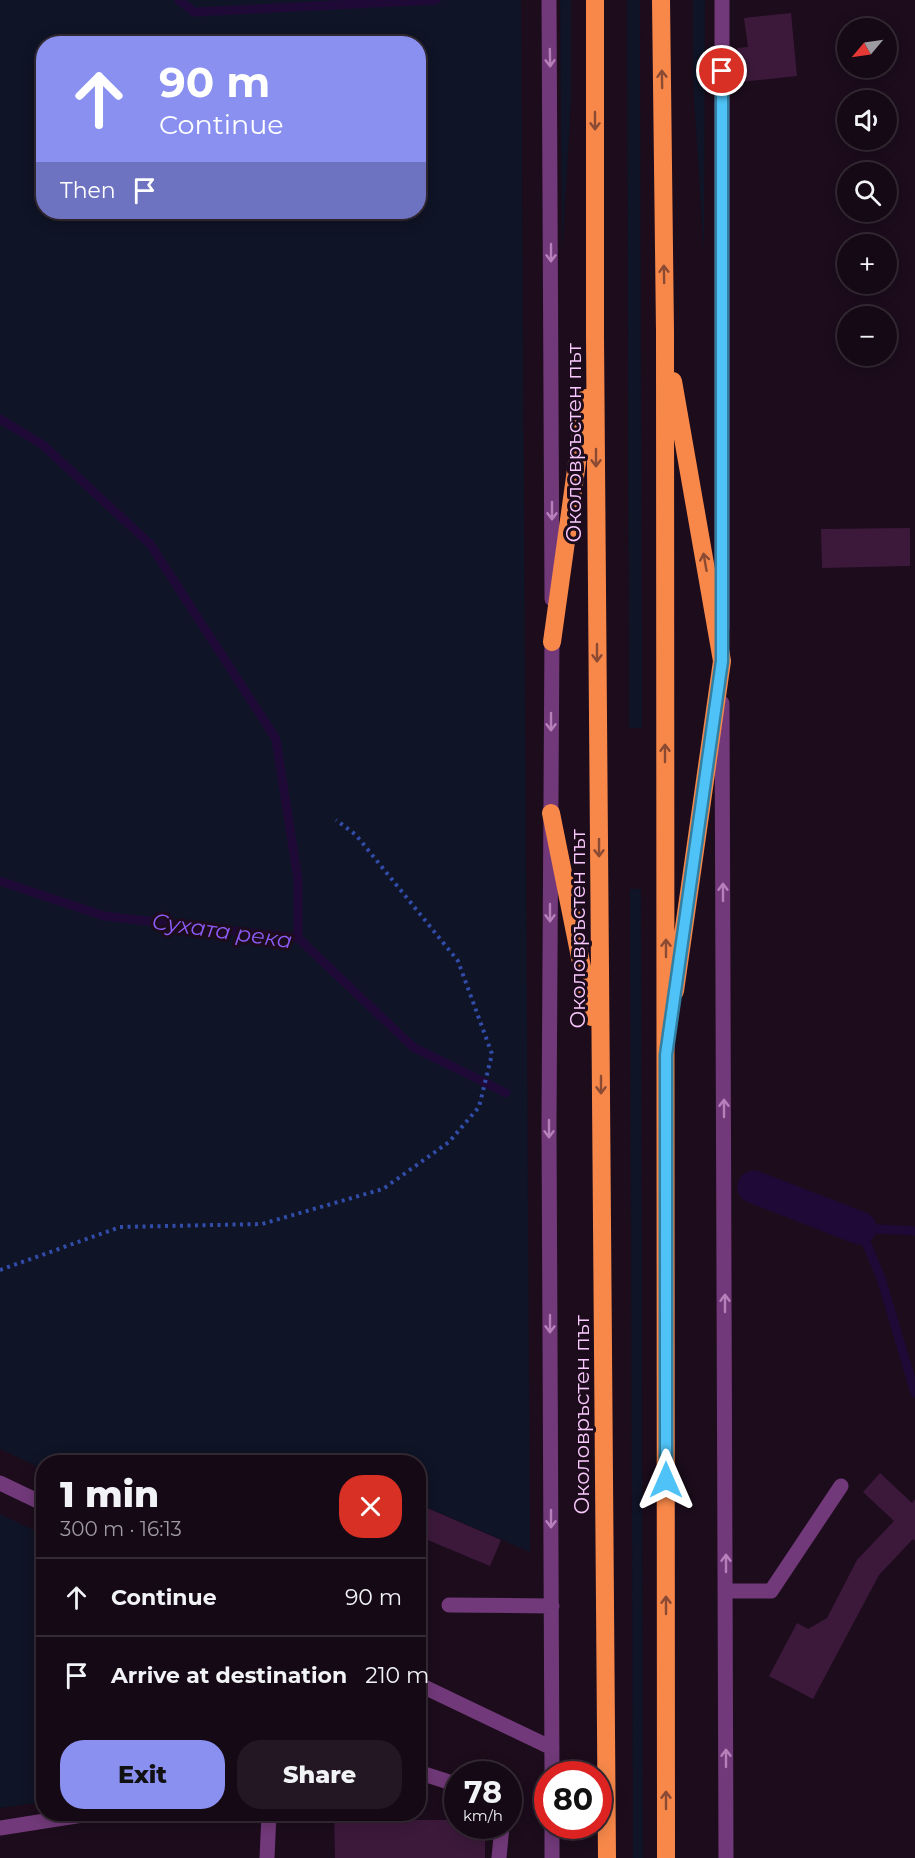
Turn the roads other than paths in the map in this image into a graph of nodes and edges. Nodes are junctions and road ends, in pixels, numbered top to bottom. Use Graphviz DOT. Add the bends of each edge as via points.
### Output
graph roads {
  1 [pos="549,0"];
  2 [pos="595,0"];
  3 [pos="661,0"];
  4 [pos="722,0"];
  5 [pos="665,332"];
  6 [pos="595,336"];
  7 [pos="552,642"];
  8 [pos="722,661"];
  9 [pos="551,813"];
  10 [pos="666,1055"];
  11 [pos="600,1057"];
  12 [pos="0,1483"];
  13 [pos="841,1486"];
  14 [pos="36,1500"];
  15 [pos="726,1591"];
  16 [pos="449,1605"];
  17 [pos="552,1606"];
  18 [pos="426,1688"];
  19 [pos="552,1748"];
  20 [pos="552,1761"];
  21 [pos="426,1775"];
  22 [pos="444,1780"];
  23 [pos="44,1821"];
  24 [pos="270,1821"];
  25 [pos="0,1828"];
  26 [pos="501,1839"];
  27 [pos="552,1839"];
  28 [pos="267,1858"];
  29 [pos="499,1858"];
  30 [pos="552,1858"];
  31 [pos="607,1858"];
  32 [pos="666,1858"];
  33 [pos="726,1858"];
  1 -- 7 [label="street, one-way"];
  2 -- 6 [label="highway, Околовръстен път, one-way"];
  5 -- 3 [label="highway, one-way"];
  4 -- 8 [label="street"];
  8 -- 5 [label="highway, one-way"];
  10 -- 5 [label="highway, one-way"];
  6 -- 7 [label="highway"];
  6 -- 11 [label="highway, Околовръстен път, one-way"];
  7 -- 9 [label="street, one-way"];
  8 -- 10 [label="highway"];
  15 -- 8 [label="street, one-way"];
  9 -- 11 [label="highway"];
  9 -- 17 [label="street, one-way"];
  32 -- 10 [label="highway, one-way"];
  11 -- 31 [label="highway, Околовръстен път, one-way"];
  12 -- 14 [label="street"];
  13 -- 15 [label="street" via="771,1591"];
  33 -- 15 [label="street, one-way"];
  16 -- 17 [label="street"];
  17 -- 19 [label="street"];
  18 -- 19 [label="street"];
  19 -- 20 [label="street"];
  21 -- 22 [label="street"];
  23 -- 25 [label="street"];
  24 -- 28 [label="street"];
  26 -- 29 [label="street"];
  27 -- 30 [label="street"];
}
